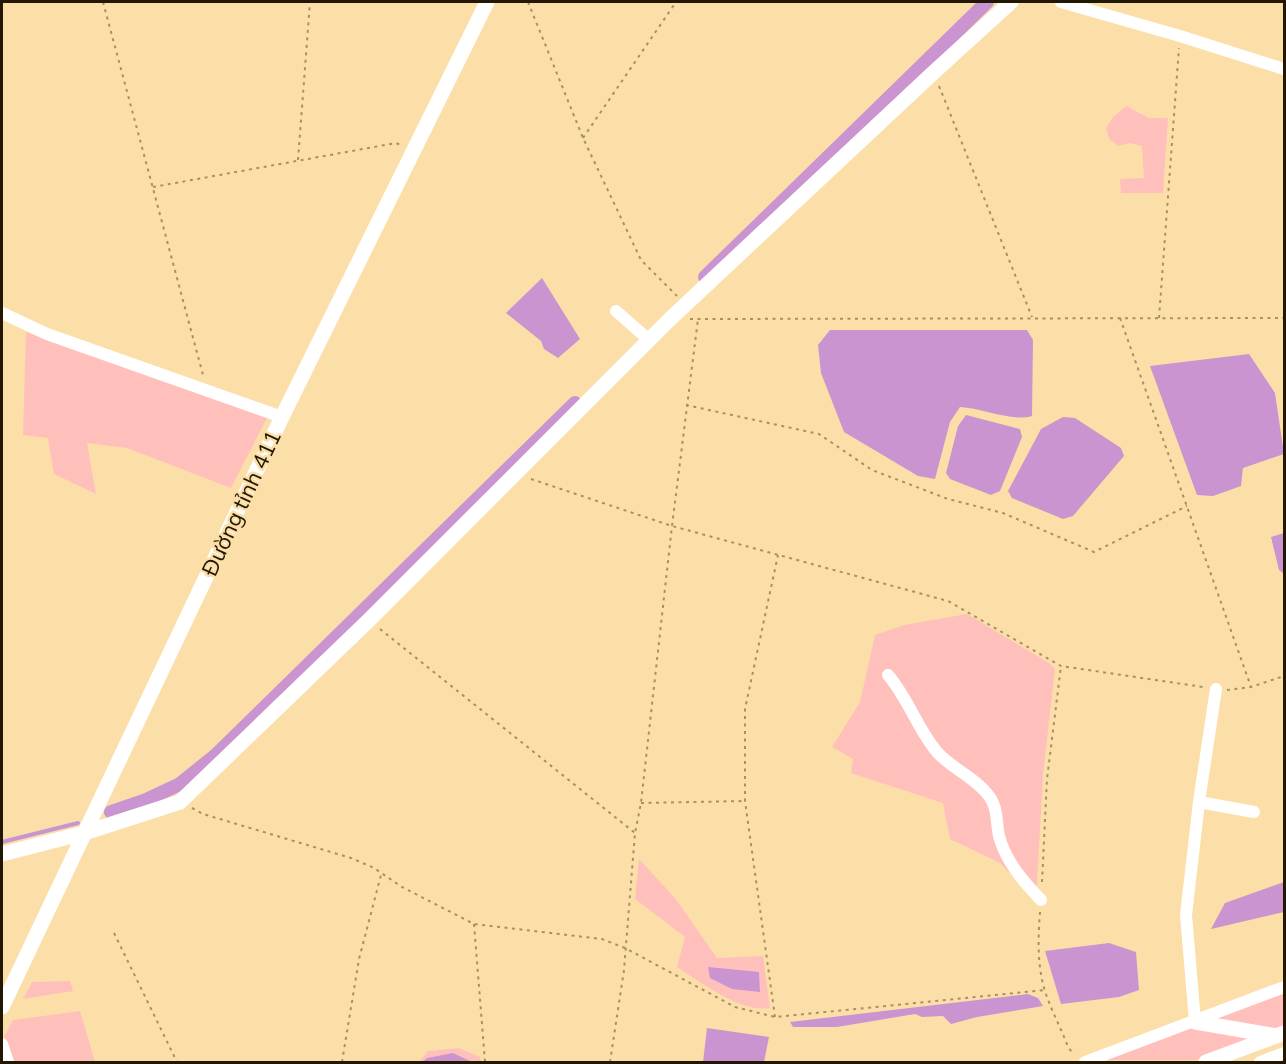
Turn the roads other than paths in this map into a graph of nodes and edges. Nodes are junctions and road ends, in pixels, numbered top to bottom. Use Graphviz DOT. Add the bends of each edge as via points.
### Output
graph roads {
  1 [pos="487,2"];
  2 [pos="1011,2"];
  3 [pos="1061,2"];
  4 [pos="1284,69"];
  5 [pos="616,311"];
  6 [pos="2,313"];
  7 [pos="648,340"];
  8 [pos="282,417"];
  9 [pos="888,675"];
  10 [pos="1216,689"];
  11 [pos="1199,802"];
  12 [pos="1254,812"];
  13 [pos="84,833"];
  14 [pos="2,854"];
  15 [pos="1041,900"];
  16 [pos="1284,987"];
  17 [pos="2,1007"];
  18 [pos="1195,1022"];
  19 [pos="1281,1034"];
  20 [pos="2,1044"];
  21 [pos="1284,1053"];
  22 [pos="8,1062"];
  23 [pos="1085,1062"];
  24 [pos="1206,1062"];
  25 [pos="1260,1062"];
  1 -- 8 [label="main road, Đường tỉnh 411"];
  2 -- 7 [label="main road"];
  3 -- 4 [label="street"];
  5 -- 7 [label="street"];
  6 -- 8 [label="street" via="47,334"];
  7 -- 13 [label="main road" via="369,620 180,802"];
  8 -- 13 [label="main road, Đường tỉnh 411"];
  9 -- 15 [label="street" via="900,688 937,752 971,777 989,797 1010,862"];
  10 -- 11 [label="street"];
  11 -- 12 [label="street"];
  11 -- 18 [label="street" via="1185,915"];
  13 -- 14 [label="main road"];
  13 -- 17 [label="main road, Đường tỉnh 411"];
  16 -- 18 [label="street"];
  18 -- 19 [label="main road"];
  18 -- 23 [label="street"];
  19 -- 24 [label="main road"];
  20 -- 22 [label="street"];
  21 -- 25 [label="street"];
}
